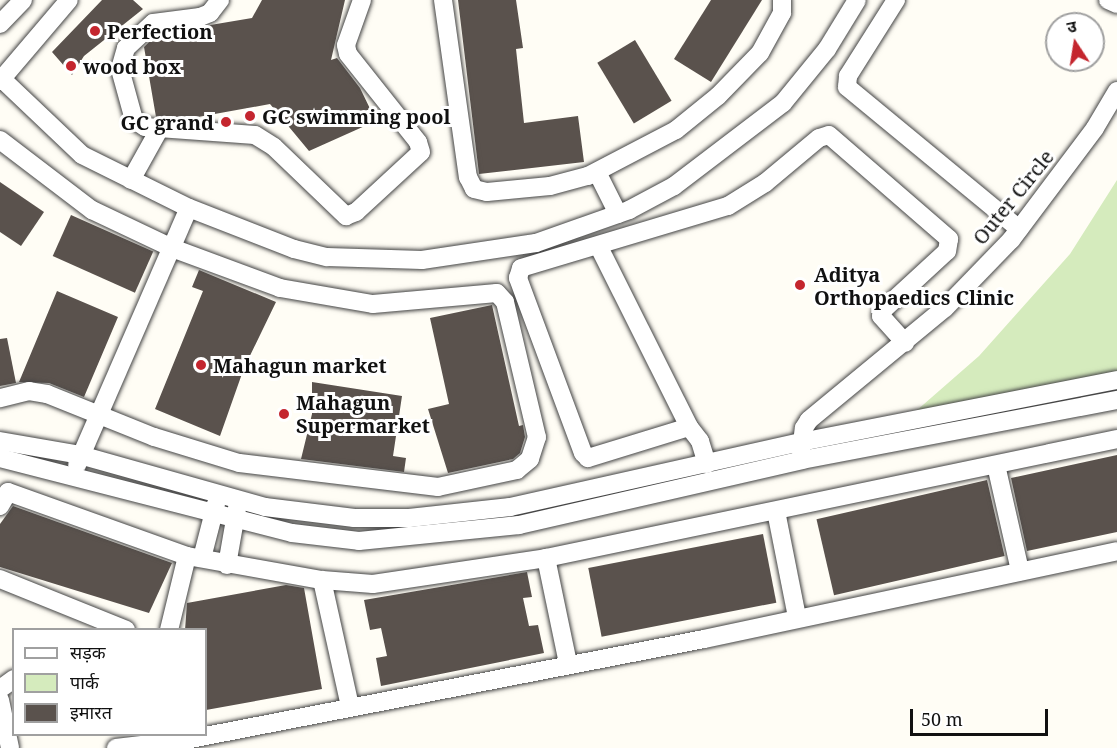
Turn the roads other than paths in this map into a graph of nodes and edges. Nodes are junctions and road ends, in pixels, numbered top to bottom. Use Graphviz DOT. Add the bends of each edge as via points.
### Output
graph roads {
  1 [pos="23,0"];
  2 [pos="69,0"];
  3 [pos="220,0"];
  4 [pos="362,0"];
  5 [pos="443,0"];
  6 [pos="782,0"];
  7 [pos="857,0"];
  8 [pos="896,0"];
  9 [pos="1108,0"];
  10 [pos="1117,3"];
  11 [pos="0,24"];
  12 [pos="1,80"];
  13 [pos="1117,91"];
  14 [pos="160,128"];
  15 [pos="0,140"];
  16 [pos="597,172"];
  17 [pos="131,180"];
  18 [pos="189,208"];
  19 [pos="618,214"];
  20 [pos="1019,229"];
  21 [pos="599,247"];
  22 [pos="172,248"];
  23 [pos="905,343"];
  24 [pos="1117,380"];
  25 [pos="1089,385"];
  26 [pos="0,398"];
  27 [pos="1117,400"];
  28 [pos="1094,405"];
  29 [pos="96,415"];
  30 [pos="689,427"];
  31 [pos="1117,439"];
  32 [pos="0,441"];
  33 [pos="801,451"];
  34 [pos="80,455"];
  35 [pos="0,458"];
  36 [pos="707,464"];
  37 [pos="996,465"];
  38 [pos="74,475"];
  39 [pos="217,496"];
  40 [pos="238,501"];
  41 [pos="0,506"];
  42 [pos="776,511"];
  43 [pos="213,514"];
  44 [pos="235,520"];
  45 [pos="1117,551"];
  46 [pos="195,557"];
  47 [pos="546,558"];
  48 [pos="227,565"];
  49 [pos="1020,571"];
  50 [pos="0,579"];
  51 [pos="322,580"];
  52 [pos="797,617"];
  53 [pos="121,628"];
  54 [pos="170,628"];
  55 [pos="568,663"];
  56 [pos="0,700"];
  57 [pos="350,706"];
  58 [pos="207,733"];
  59 [pos="184,737"];
  60 [pos="10,748"];
  61 [pos="116,748"];
  1 -- 11 [label="street"];
  2 -- 12 [label="street"];
  3 -- 14 [label="street" via="210,13 200,17 153,22 136,35 121,57 134,120 145,128"];
  4 -- 14 [label="street" via="346,45 348,54 418,142 421,152 351,216 340,215 274,147 255,135"];
  5 -- 16 [label="street" via="468,177 474,189 487,192 550,186"];
  6 -- 16 [label="street" via="782,13 760,52 718,96 676,130"];
  7 -- 19 [label="street" via="827,49 783,103 674,186"];
  8 -- 20 [label="street" via="848,76 847,87"];
  9 -- 10 [label="street"];
  12 -- 17 [label="street" via="82,155"];
  13 -- 20 [label="street, Outer Circle" via="1095,128"];
  14 -- 17 [label="street"];
  15 -- 22 [label="street" via="77,201"];
  16 -- 19 [label="street"];
  17 -- 18 [label="street"];
  18 -- 19 [label="street" via="294,249 362,261 422,260 489,252 536,243"];
  18 -- 22 [label="street"];
  20 -- 23 [label="street, Outer Circle" via="945,308"];
  21 -- 23 [label="street" via="728,206 765,183 819,138 829,135 949,240 947,251 882,310 881,316"];
  21 -- 30 [label="street"];
  21 -- 30 [label="street" via="518,271 577,446 588,458"];
  22 -- 29 [label="street"];
  22 -- 29 [label="street" via="280,288 343,302 398,304 497,293 506,302 537,437 535,448 517,470 438,487 239,463"];
  23 -- 33 [label="street, Outer Circle" via="809,420"];
  24 -- 25 [label="street"];
  25 -- 28 [label="street"];
  25 -- 33 [label="street"];
  26 -- 29 [label="street" via="38,392"];
  27 -- 28 [label="street"];
  28 -- 33 [label="street"];
  29 -- 34 [label="street"];
  30 -- 36 [label="street" via="696,432"];
  31 -- 37 [label="street"];
  32 -- 34 [label="street"];
  33 -- 36 [label="street"];
  33 -- 44 [label="street" via="519,525 414,538 334,539"];
  34 -- 38 [label="street"];
  34 -- 39 [label="street"];
  35 -- 38 [label="street"];
  36 -- 40 [label="street" via="510,507 409,518 354,518"];
  37 -- 42 [label="street"];
  37 -- 49 [label="street"];
  38 -- 43 [label="street"];
  39 -- 40 [label="street"];
  39 -- 43 [label="street"];
  40 -- 44 [label="street"];
  41 -- 46 [label="street" via="8,492"];
  42 -- 47 [label="street"];
  42 -- 52 [label="street"];
  43 -- 44 [label="street"];
  43 -- 46 [label="street"];
  44 -- 48 [label="street"];
  45 -- 49 [label="street"];
  46 -- 48 [label="street"];
  46 -- 54 [label="street"];
  47 -- 51 [label="street" via="384,583"];
  47 -- 55 [label="street"];
  48 -- 51 [label="street"];
  49 -- 52 [label="street"];
  50 -- 53 [label="street"];
  51 -- 57 [label="street"];
  52 -- 55 [label="street"];
  55 -- 57 [label="street"];
  56 -- 60 [label="street"];
  57 -- 58 [label="street"];
  59 -- 61 [label="street"];
}
